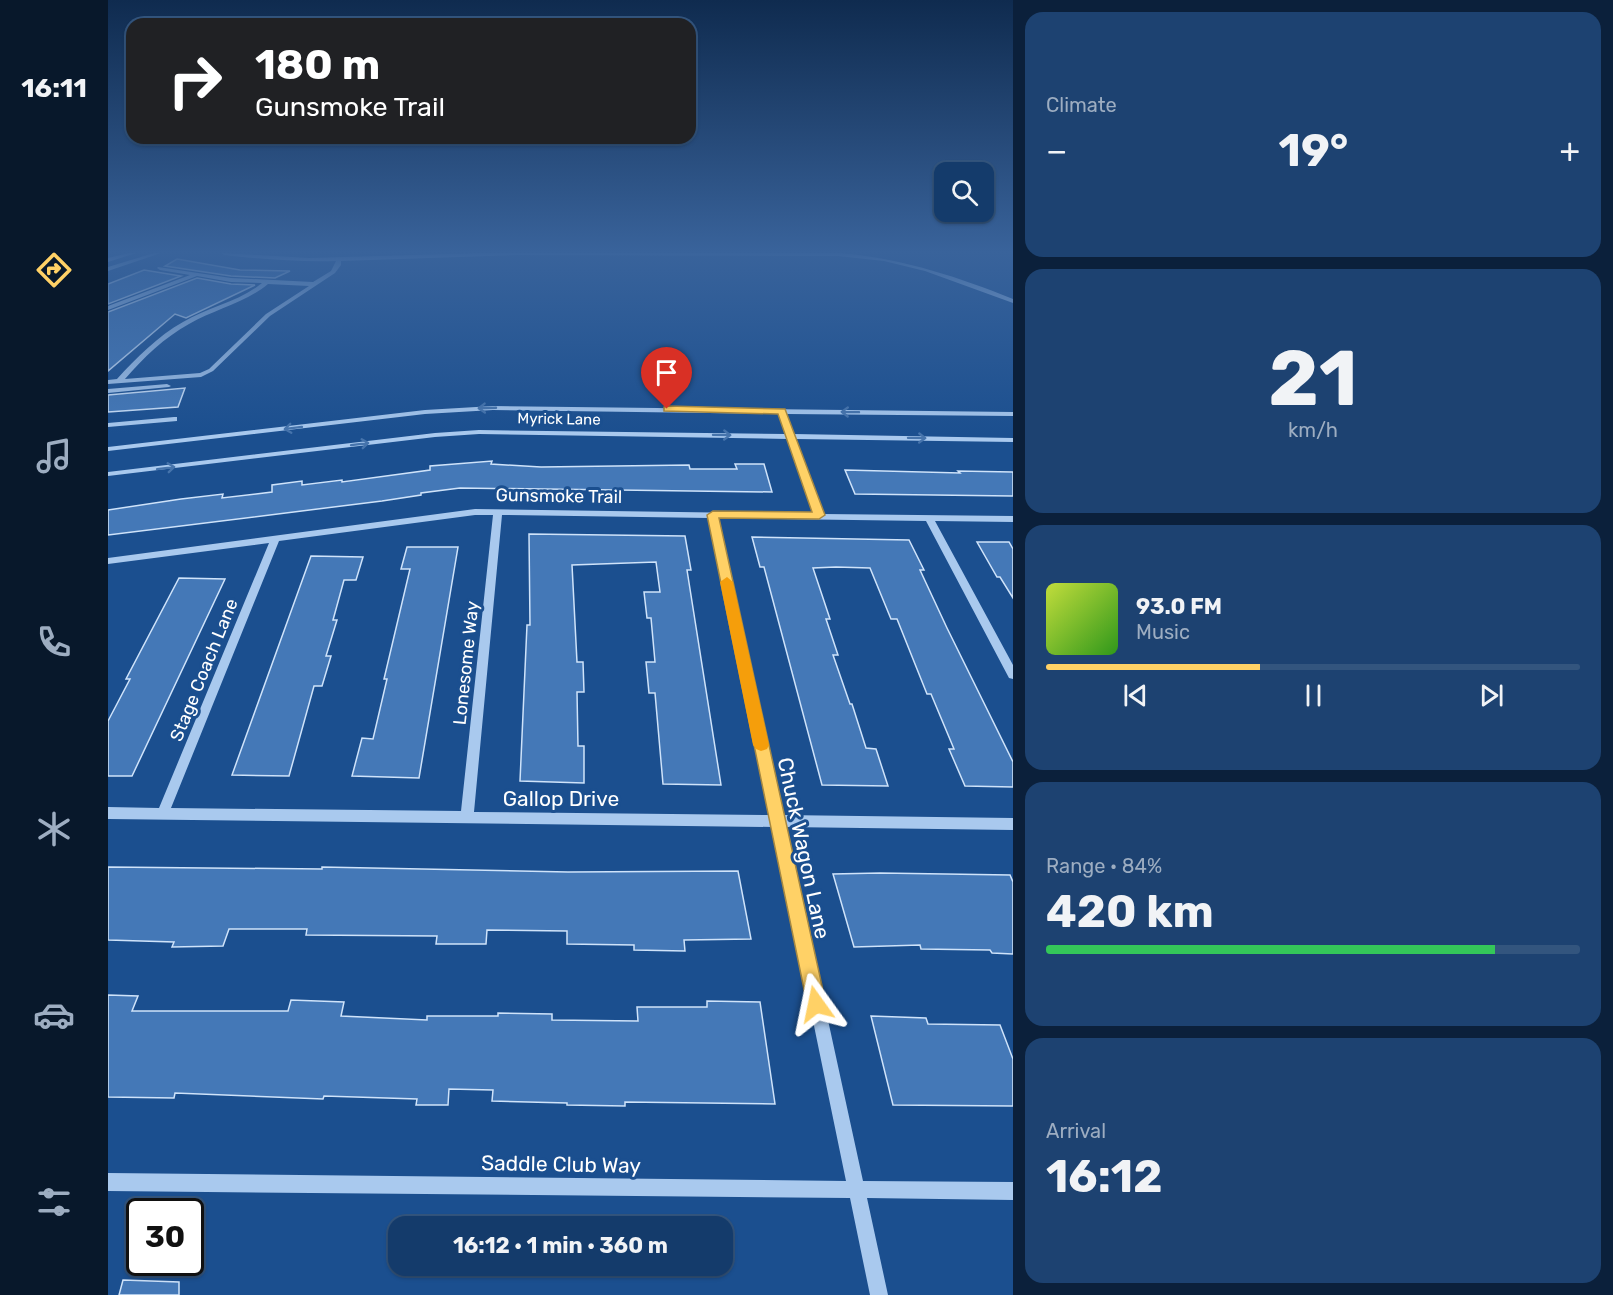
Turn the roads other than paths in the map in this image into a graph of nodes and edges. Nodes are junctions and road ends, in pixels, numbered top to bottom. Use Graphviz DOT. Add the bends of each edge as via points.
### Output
graph roads {
  1 [pos="207,313"];
  2 [pos="270,313"];
  3 [pos="108,382"];
  4 [pos="118,382"];
  5 [pos="167,386"];
  6 [pos="108,391"];
  7 [pos="782,411"];
  8 [pos="1013,414"];
  9 [pos="174,418"];
  10 [pos="108,425"];
  11 [pos="791,436"];
  12 [pos="1013,440"];
  13 [pos="108,449"];
  14 [pos="108,474"];
  15 [pos="498,512"];
  16 [pos="713,515"];
  17 [pos="819,515"];
  18 [pos="929,518"];
  19 [pos="1013,519"];
  20 [pos="275,539"];
  21 [pos="108,561"];
  22 [pos="1013,675"];
  23 [pos="108,813"];
  24 [pos="163,813"];
  25 [pos="467,817"];
  26 [pos="777,819"];
  27 [pos="1013,824"];
  28 [pos="108,1182"];
  29 [pos="856,1190"];
  30 [pos="1013,1191"];
  31 [pos="879,1295"];
  1 -- 4 [label="street" via="183,324"];
  2 -- 4 [label="street" via="201,375"];
  3 -- 4 [label="street"];
  5 -- 6 [label="street"];
  8 -- 7 [label="street, Myrick Lane, one-way"];
  7 -- 11 [label="street"];
  7 -- 13 [label="street, Myrick Lane, one-way" via="471,409"];
  9 -- 10 [label="street"];
  11 -- 12 [label="street, Myrick Lane, one-way"];
  14 -- 11 [label="street, Myrick Lane, one-way" via="458,433"];
  11 -- 17 [label="street"];
  15 -- 16 [label="street, Gunsmoke Trail"];
  15 -- 20 [label="street, Gunsmoke Trail" via="450,514"];
  15 -- 25 [label="street, Lonesome Way"];
  16 -- 17 [label="street, Gunsmoke Trail"];
  16 -- 26 [label="street, Chuck Wagon Lane"];
  17 -- 18 [label="street, Gunsmoke Trail"];
  18 -- 19 [label="street, Gunsmoke Trail"];
  18 -- 22 [label="street"];
  20 -- 21 [label="street, Gunsmoke Trail"];
  20 -- 24 [label="street, Stage Coach Lane"];
  23 -- 24 [label="street, Gallop Drive"];
  24 -- 25 [label="street, Gallop Drive"];
  25 -- 26 [label="street, Gallop Drive"];
  26 -- 27 [label="street, Gallop Drive"];
  26 -- 29 [label="street, Chuck Wagon Lane"];
  28 -- 29 [label="street, Saddle Club Way"];
  29 -- 30 [label="street, Saddle Club Way"];
  29 -- 31 [label="street, Chuck Wagon Lane"];
}
